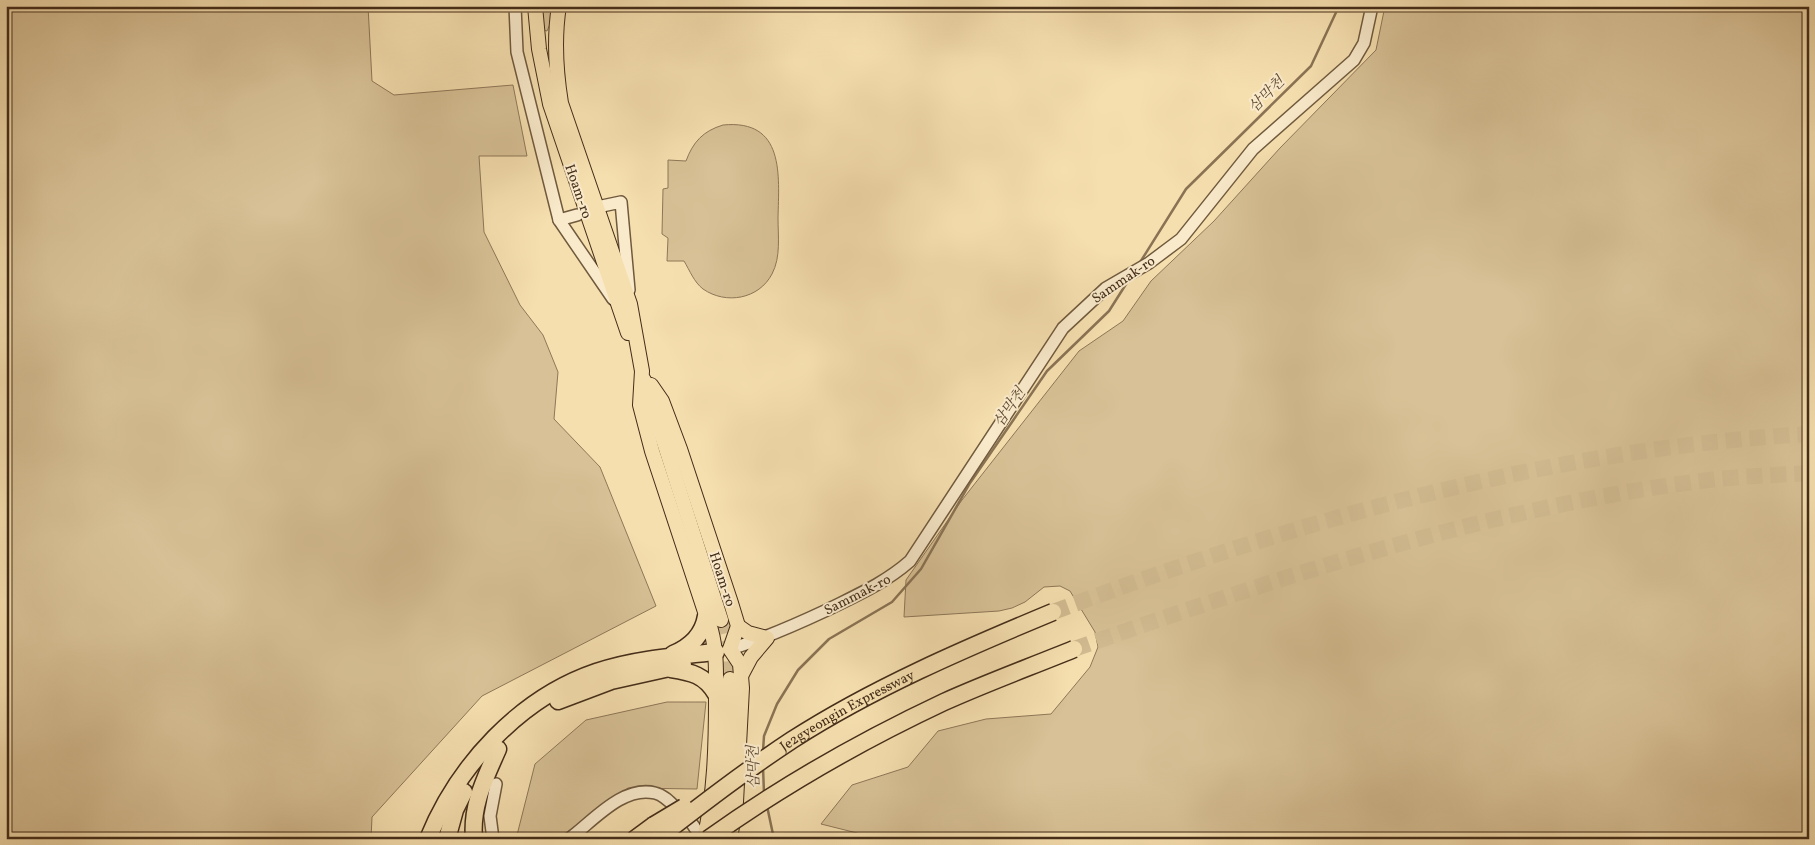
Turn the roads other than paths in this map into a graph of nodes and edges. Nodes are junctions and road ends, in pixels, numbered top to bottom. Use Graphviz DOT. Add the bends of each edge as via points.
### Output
graph roads {
  1 [pos="514,6"];
  2 [pos="535,6"];
  3 [pos="559,6"];
  4 [pos="1372,6"];
  5 [pos="602,206"];
  6 [pos="577,215"];
  7 [pos="560,220"];
  8 [pos="625,307"];
  9 [pos="642,372"];
  10 [pos="1053,612"];
  11 [pos="713,622"];
  12 [pos="738,626"];
  13 [pos="767,638"];
  14 [pos="1074,649"];
  15 [pos="723,651"];
  16 [pos="663,663"];
  17 [pos="732,679"];
  18 [pos="716,694"];
  19 [pos="498,749"];
  20 [pos="496,784"];
  21 [pos="454,792"];
  22 [pos="756,805"];
  23 [pos="656,832"];
  24 [pos="428,839"];
  25 [pos="437,839"];
  26 [pos="447,839"];
  27 [pos="474,839"];
  28 [pos="493,839"];
  29 [pos="569,839"];
  30 [pos="635,839"];
  31 [pos="700,839"];
  32 [pos="706,839"];
  33 [pos="717,839"];
  34 [pos="721,839"];
  35 [pos="730,839"];
  1 -- 7 [label="street" via="517,52"];
  2 -- 8 [label="main road, Hoam-ro" via="539,49 550,104"];
  3 -- 8 [label="main road, Hoam-ro" via="557,73 561,103"];
  4 -- 13 [label="street, Sammak-ro" via="1364,43 1354,60 1253,149 1181,239 1149,263 1123,277 1063,328 910,561 873,588"];
  5 -- 8 [label="street" via="621,202"];
  6 -- 7 [label="street"];
  7 -- 8 [label="street"];
  8 -- 9 [label="main road, Hoam-ro"];
  9 -- 11 [label="main road, Hoam-ro" via="640,405 652,451"];
  9 -- 12 [label="main road, Hoam-ro" via="662,401"];
  10 -- 23 [label="highway, Je2gyeongin Expressway, bridge" via="884,689 808,730"];
  11 -- 12 [label="main road" via="726,630"];
  11 -- 15 [label="main road, Hoam-ro"];
  11 -- 16 [label="highway"];
  12 -- 13 [label="main road"];
  12 -- 15 [label="main road"];
  13 -- 15 [label="street, Sammak-ro"];
  13 -- 17 [label="main road"];
  14 -- 22 [label="highway, bridge" via="910,718"];
  15 -- 16 [label="highway" via="691,663"];
  15 -- 17 [label="main road"];
  15 -- 17 [label="main road" via="740,664"];
  16 -- 18 [label="highway" via="701,676"];
  16 -- 19 [label="highway" via="559,701 528,721"];
  16 -- 21 [label="highway" via="598,672 579,678 545,697 514,719 488,745"];
  17 -- 18 [label="main road"];
  17 -- 33 [label="main road" via="724,801"];
  17 -- 35 [label="main road" via="736,802"];
  18 -- 32 [label="main road"];
  19 -- 26 [label="highway" via="468,784 455,810"];
  19 -- 27 [label="highway" via="476,801"];
  20 -- 28 [label="street" via="490,816"];
  21 -- 24 [label="highway" via="438,814"];
  21 -- 25 [label="highway" via="444,812"];
  22 -- 32 [label="highway, bridge"];
  22 -- 34 [label="highway, bridge"];
  23 -- 30 [label="highway, Je2gyeongin Expressway"];
  29 -- 31 [label="street" via="633,792 656,793 669,801 691,821"];
}
